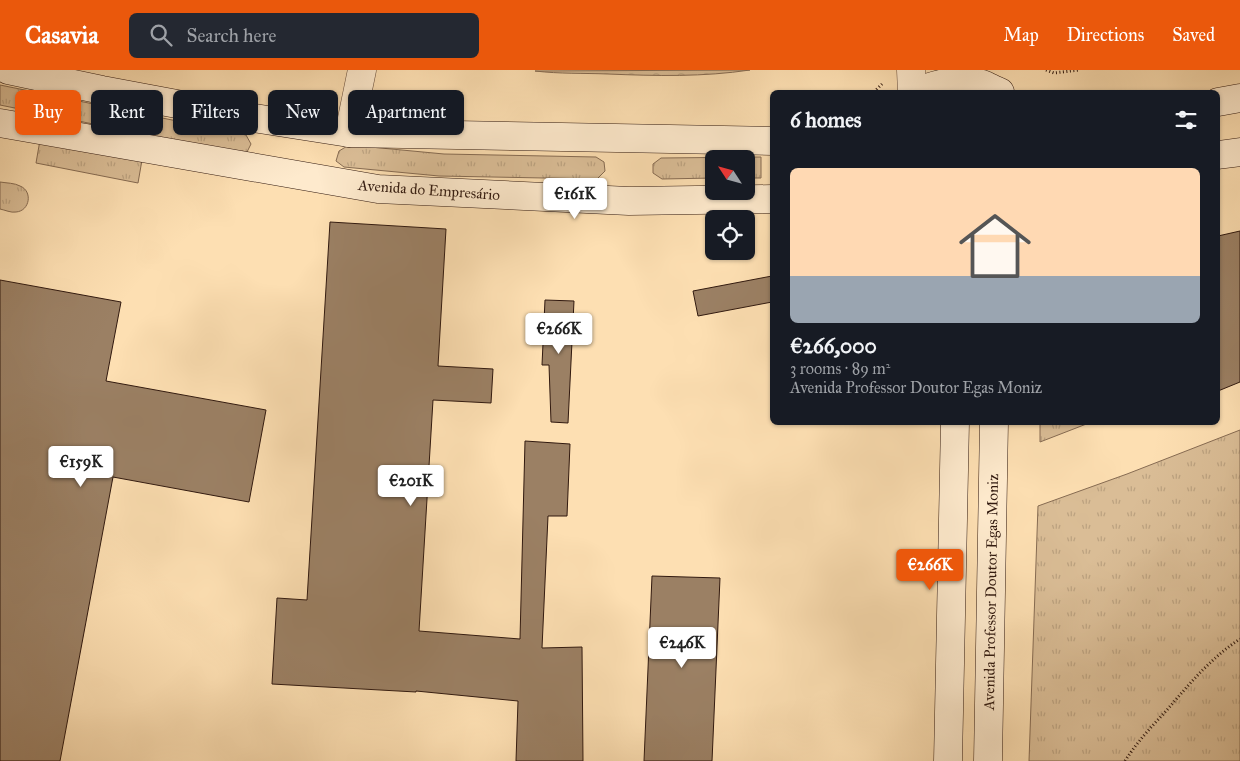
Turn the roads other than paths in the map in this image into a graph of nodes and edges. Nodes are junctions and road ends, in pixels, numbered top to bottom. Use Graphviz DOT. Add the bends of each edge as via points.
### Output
graph roads {
  1 [pos="8,70"];
  2 [pos="362,70"];
  3 [pos="911,70"];
  4 [pos="986,82"];
  5 [pos="358,90"];
  6 [pos="912,90"];
  7 [pos="922,90"];
  8 [pos="1240,98"];
  9 [pos="1220,102"];
  10 [pos="0,123"];
  11 [pos="348,133"];
  12 [pos="455,135"];
  13 [pos="770,141"];
  14 [pos="1240,152"];
  15 [pos="1220,155"];
  16 [pos="770,199"];
  17 [pos="955,425"];
  18 [pos="994,425"];
  19 [pos="948,761"];
  20 [pos="988,761"];
  1 -- 11 [label="main road" via="194,107"];
  2 -- 5 [label="main road"];
  3 -- 6 [label="main road"];
  4 -- 7 [label="main road" via="953,81"];
  8 -- 9 [label="main road"];
  10 -- 16 [label="main road, Avenida do Empresário" via="378,189 629,201"];
  12 -- 13 [label="main road"];
  14 -- 15 [label="main road"];
  17 -- 19 [label="main road"];
  18 -- 20 [label="main road, Avenida Professor Doutor Egas Moniz"];
}
